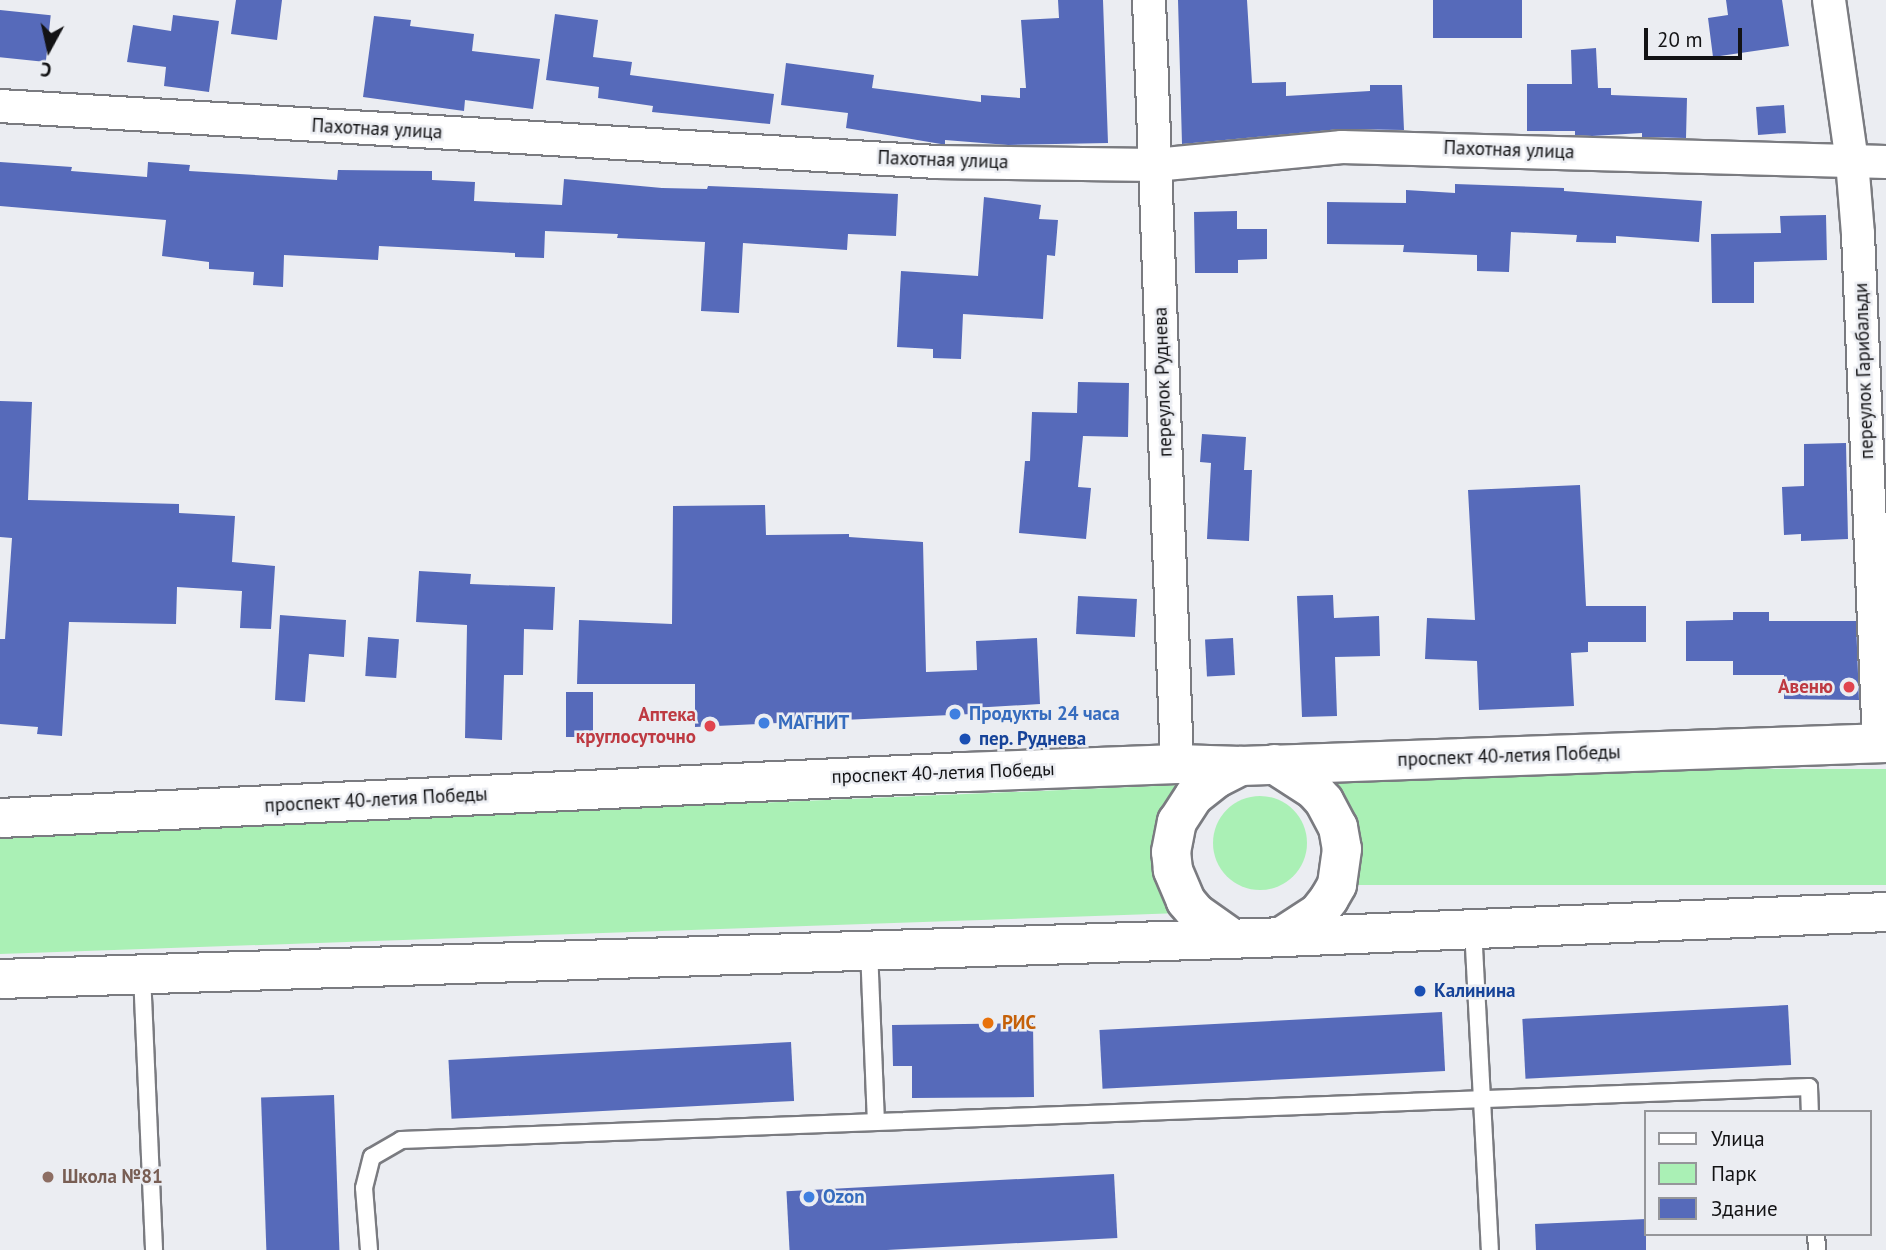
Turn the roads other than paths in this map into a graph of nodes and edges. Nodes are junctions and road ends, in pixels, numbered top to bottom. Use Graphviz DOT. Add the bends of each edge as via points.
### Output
graph roads {
  1 [pos="1149,0"];
  2 [pos="1829,0"];
  3 [pos="0,106"];
  4 [pos="1852,161"];
  5 [pos="1886,162"];
  6 [pos="1155,166"];
  7 [pos="1882,743"];
  8 [pos="1177,764"];
  9 [pos="1258,765"];
  10 [pos="0,818"];
  11 [pos="1886,912"];
  12 [pos="1473,928"];
  13 [pos="1281,937"];
  14 [pos="1233,939"];
  15 [pos="869,949"];
  16 [pos="142,974"];
  17 [pos="0,979"];
  18 [pos="1482,1099"];
  19 [pos="1810,1110"];
  20 [pos="876,1122"];
  21 [pos="154,1250"];
  22 [pos="369,1250"];
  23 [pos="1490,1250"];
  1 -- 6 [label="street, переулок Руднева"];
  2 -- 4 [label="street, переулок Гарибальди"];
  3 -- 6 [label="street, Пахотная улица" via="936,162"];
  4 -- 5 [label="street, Пахотная улица"];
  4 -- 6 [label="street, Пахотная улица" via="1342,147"];
  4 -- 7 [label="street, переулок Гарибальди"];
  6 -- 8 [label="street, переулок Руднева"];
  7 -- 9 [label="main road, проспект 40-летия Победы"];
  8 -- 9 [label="main road, проспект 40-летия Победы"];
  8 -- 10 [label="main road, проспект 40-летия Победы"];
  9 -- 13 [label="main road" via="1314,790 1338,827 1342,849 1329,899 1318,913"];
  9 -- 14 [label="main road" via="1217,778 1194,796 1177,822 1171,852 1186,901"];
  11 -- 12 [label="main road"];
  12 -- 13 [label="main road"];
  12 -- 18 [label="lane"];
  13 -- 14 [label="main road"];
  14 -- 15 [label="main road"];
  15 -- 16 [label="main road"];
  15 -- 20 [label="lane"];
  16 -- 17 [label="main road"];
  16 -- 21 [label="lane"];
  18 -- 19 [label="lane" via="1809,1087"];
  18 -- 20 [label="lane"];
  18 -- 23 [label="lane"];
  20 -- 22 [label="lane" via="401,1140 372,1157 364,1188"];
}
